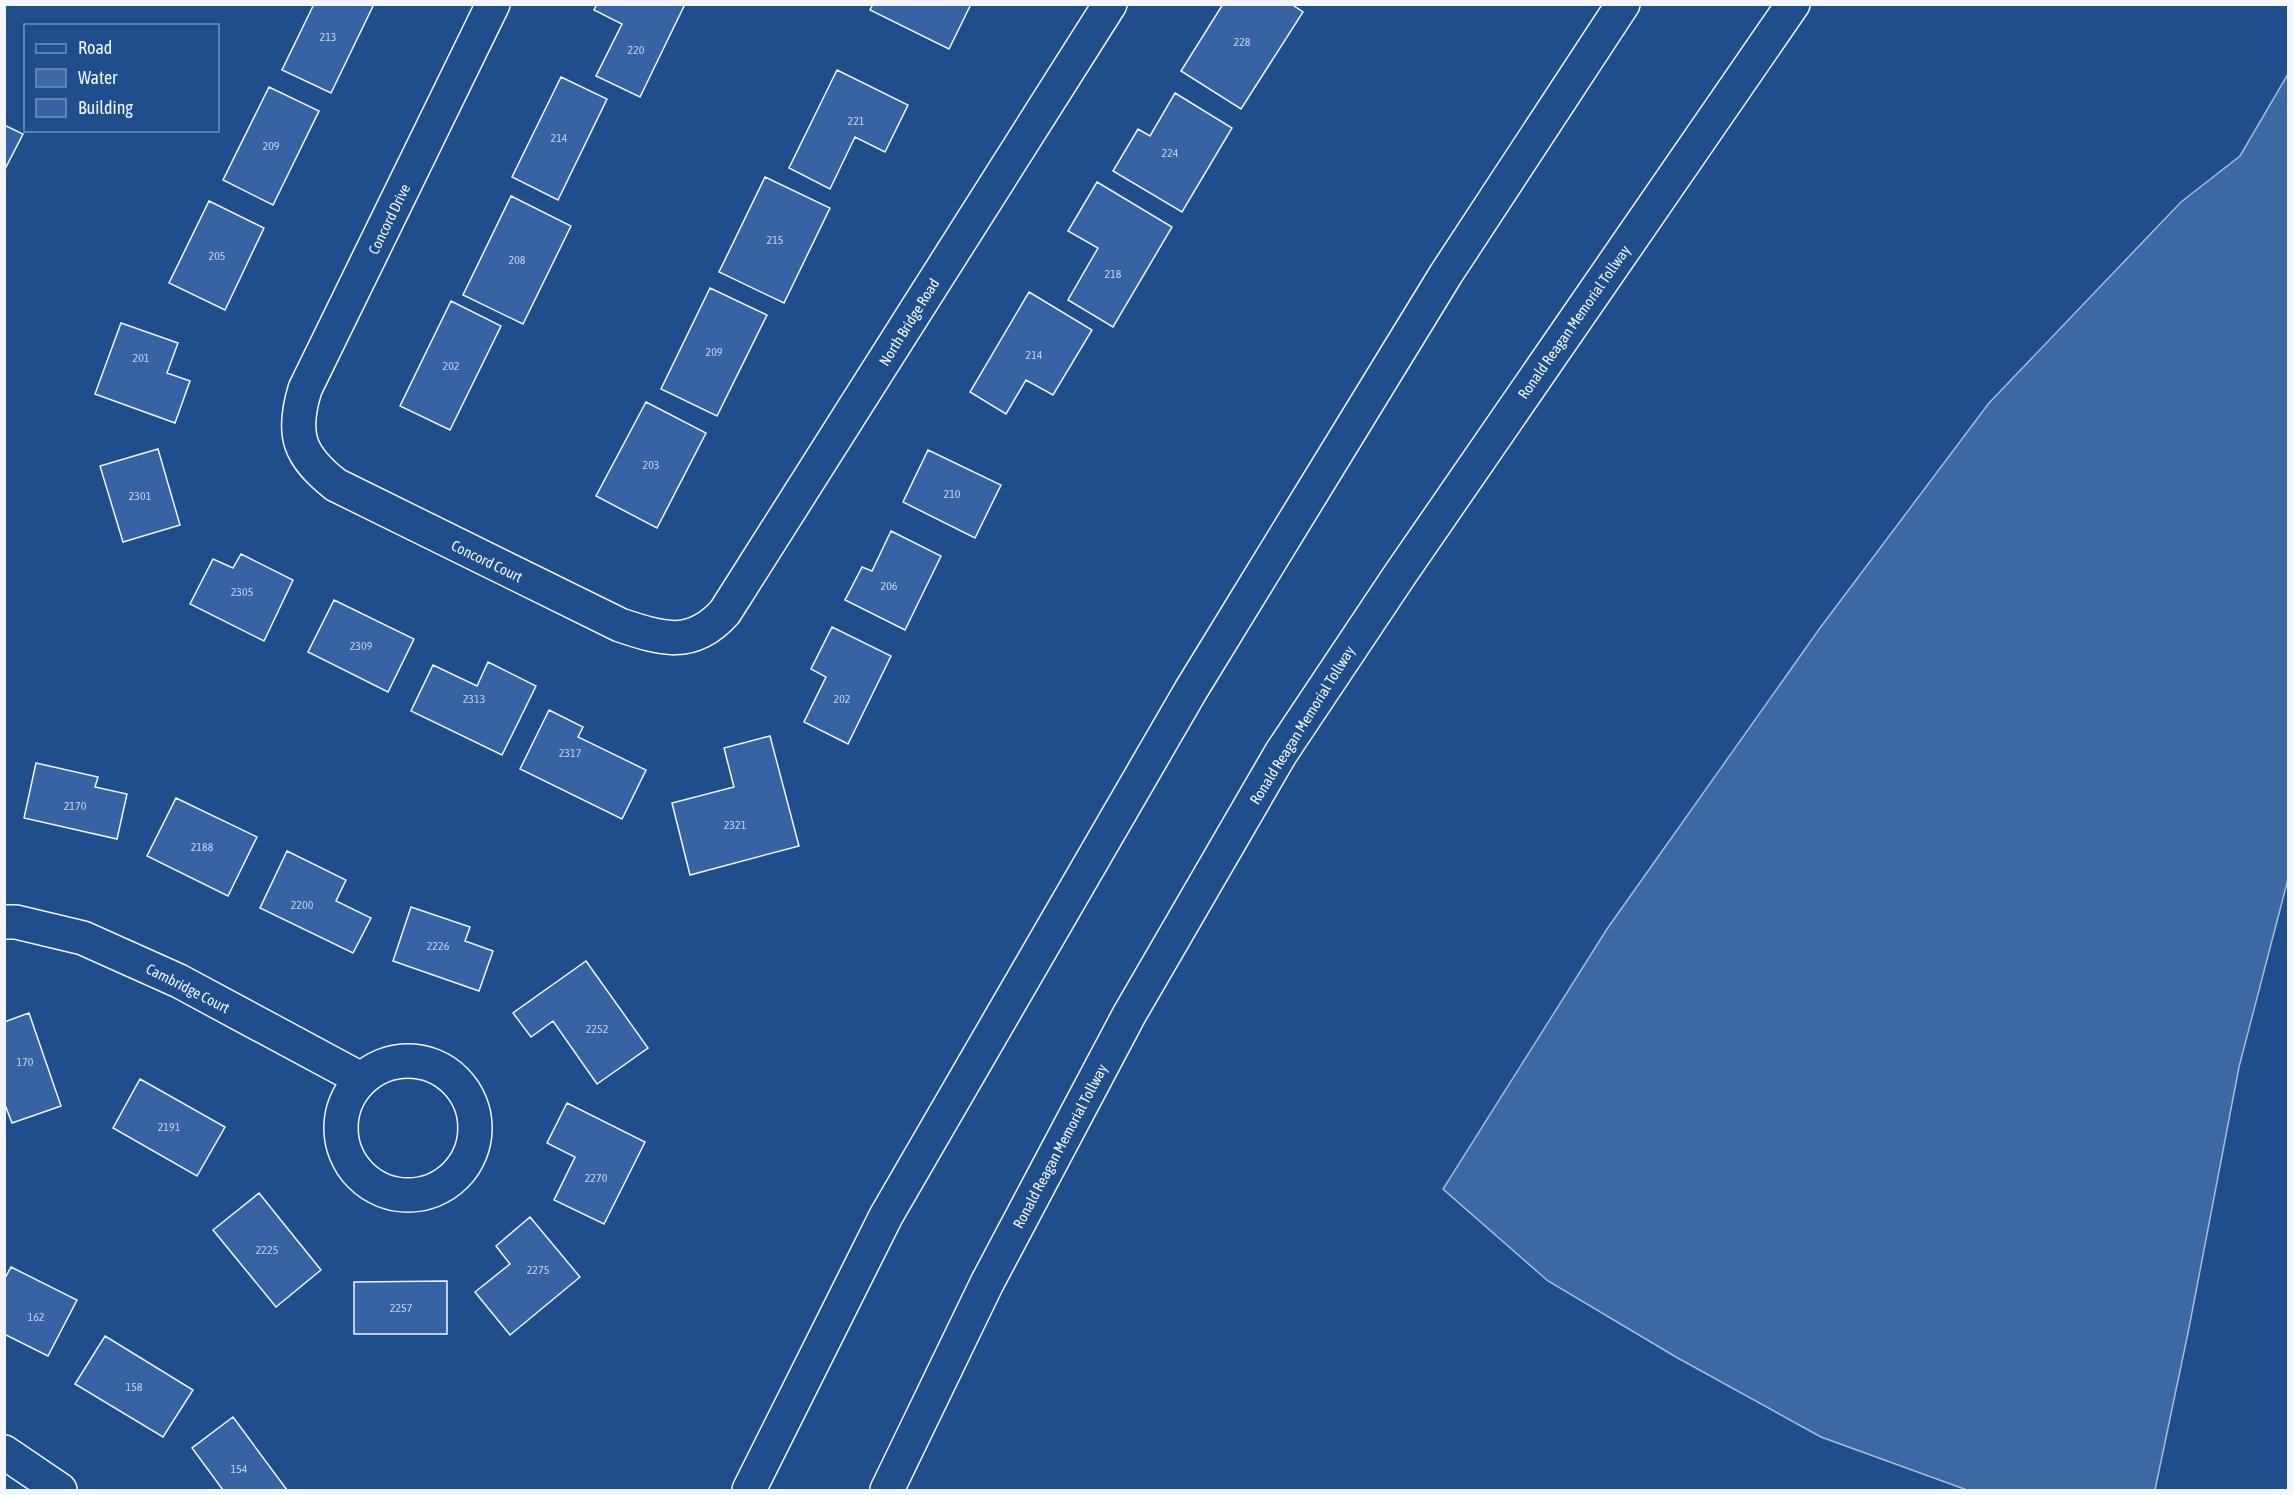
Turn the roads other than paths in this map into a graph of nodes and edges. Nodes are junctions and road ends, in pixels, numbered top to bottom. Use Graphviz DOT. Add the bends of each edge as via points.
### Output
graph roads {
  1 [pos="493,4"];
  2 [pos="1110,4"];
  3 [pos="1623,4"];
  4 [pos="1793,4"];
  5 [pos="298,437"];
  6 [pos="701,632"];
  7 [pos="4,922"];
  8 [pos="361,1079"];
  9 [pos="4,1452"];
  10 [pos="60,1491"];
  11 [pos="749,1491"];
  12 [pos="887,1491"];
  1 -- 5 [label="main road, Concord Drive" via="305,389"];
  2 -- 6 [label="main road, North Bridge Road" via="725,612"];
  3 -- 11 [label="main road" via="1446,274 1185,701 886,1216"];
  4 -- 12 [label="main road, Ronald Reagan Memorial Tollway" via="1281,753 1118,1036 987,1283"];
  5 -- 6 [label="main road, Concord Court" via="303,453 315,469 336,485 445,541 620,625 663,637"];
  7 -- 8 [label="main road, Cambridge Court" via="83,938 179,981"];
  8 -- 8 [label="main road" via="381,1066 404,1061 427,1063 448,1074 464,1090 473,1112 475,1136 468,1158 455,1177 437,1189 417,1195 396,1195 375,1188 358,1175 346,1157 340,1137 348,1095"];
  9 -- 10 [label="main road"];
}
